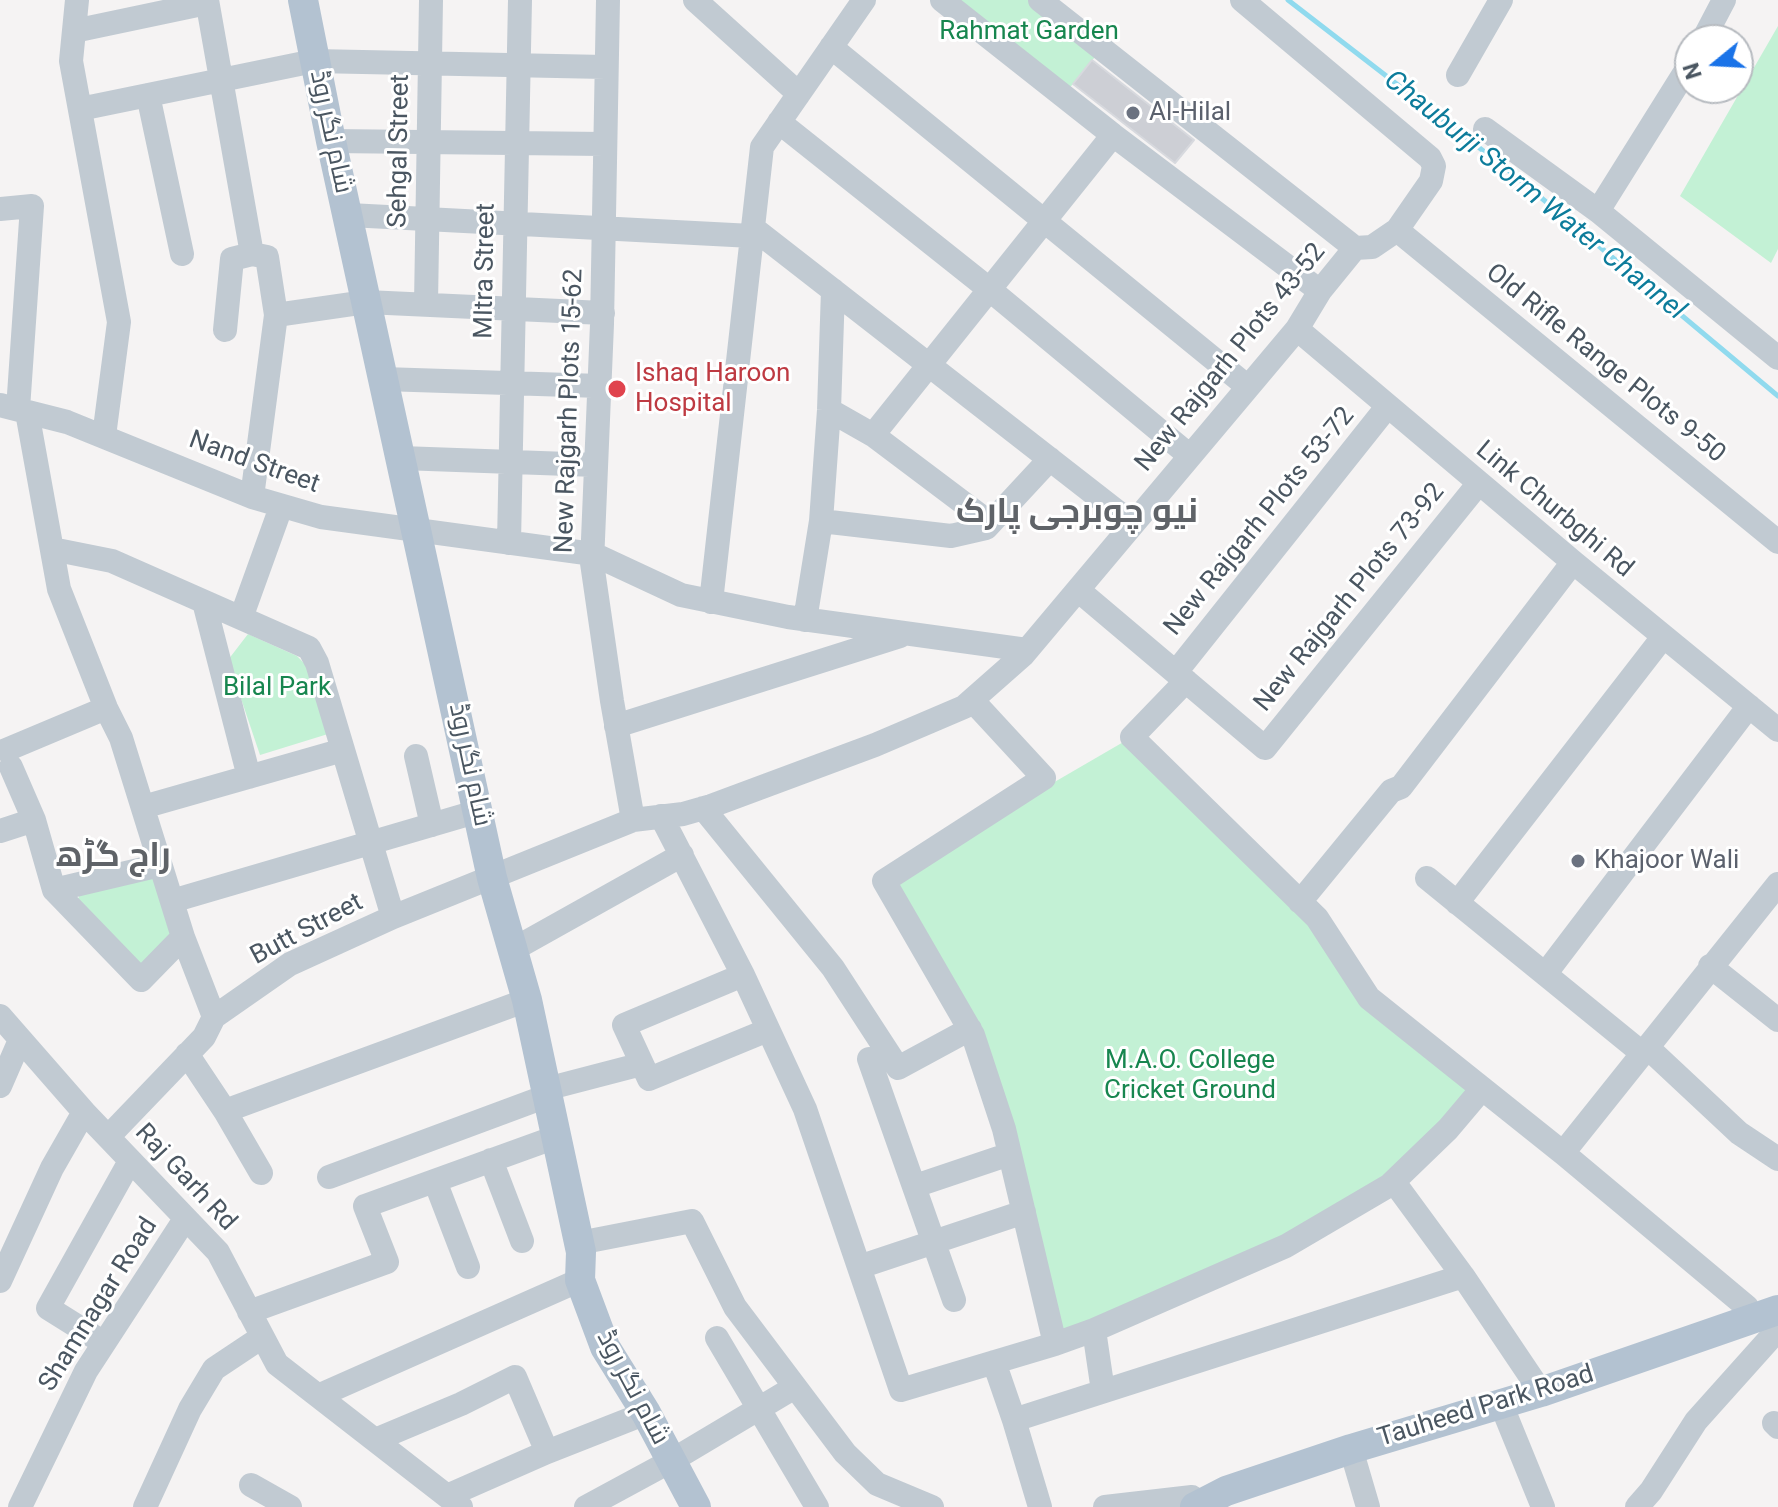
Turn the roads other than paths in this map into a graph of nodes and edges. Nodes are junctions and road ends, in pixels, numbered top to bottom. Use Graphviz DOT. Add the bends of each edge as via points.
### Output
graph roads {
  1 [pos="77,0"];
  2 [pos="303,0"];
  3 [pos="431,0"];
  4 [pos="520,0"];
  5 [pos="608,0"];
  6 [pos="695,0"];
  7 [pos="864,0"];
  8 [pos="942,0"];
  9 [pos="1040,0"];
  10 [pos="1242,0"];
  11 [pos="1501,0"];
  12 [pos="1724,0"];
  13 [pos="207,2"];
  14 [pos="1070,9"];
  15 [pos="1711,24"];
  16 [pos="74,31"];
  17 [pos="831,47"];
  18 [pos="314,61"];
  19 [pos="429,63"];
  20 [pos="519,65"];
  21 [pos="605,67"];
  22 [pos="1458,75"];
  23 [pos="220,79"];
  24 [pos="1674,90"];
  25 [pos="799,94"];
  26 [pos="148,95"];
  27 [pos="80,109"];
  28 [pos="779,122"];
  29 [pos="1485,129"];
  30 [pos="1113,135"];
  31 [pos="331,141"];
  32 [pos="428,142"];
  33 [pos="517,143"];
  34 [pos="604,144"];
  35 [pos="0,209"];
  36 [pos="1598,211"];
  37 [pos="349,215"];
  38 [pos="1043,219"];
  39 [pos="427,220"];
  40 [pos="515,224"];
  41 [pos="603,228"];
  42 [pos="1397,230"];
  43 [pos="752,232"];
  44 [pos="1355,248"];
  45 [pos="182,254"];
  46 [pos="252,254"];
  47 [pos="989,289"];
  48 [pos="833,290"];
  49 [pos="1320,291"];
  50 [pos="366,302"];
  51 [pos="426,304"];
  52 [pos="513,308"];
  53 [pos="603,313"];
  54 [pos="276,315"];
  55 [pos="1297,329"];
  56 [pos="225,330"];
  57 [pos="1778,358"];
  58 [pos="929,363"];
  59 [pos="383,379"];
  60 [pos="512,383"];
  61 [pos="600,386"];
  62 [pos="1248,387"];
  63 [pos="1387,407"];
  64 [pos="15,408"];
  65 [pos="829,410"];
  66 [pos="873,435"];
  67 [pos="104,436"];
  68 [pos="1190,456"];
  69 [pos="401,458"];
  70 [pos="1050,459"];
  71 [pos="511,462"];
  72 [pos="596,465"];
  73 [pos="1479,483"];
  74 [pos="252,497"];
  75 [pos="281,507"];
  76 [pos="821,521"];
  77 [pos="990,523"];
  78 [pos="1133,524"];
  79 [pos="416,530"];
  80 [pos="1778,542"];
  81 [pos="509,543"];
  82 [pos="52,549"];
  83 [pos="593,554"];
  84 [pos="1573,562"];
  85 [pos="1078,590"];
  86 [pos="204,602"];
  87 [pos="711,602"];
  88 [pos="241,618"];
  89 [pos="805,620"];
  90 [pos="906,634"];
  91 [pos="1663,637"];
  92 [pos="1027,650"];
  93 [pos="1181,676"];
  94 [pos="972,700"];
  95 [pos="1749,706"];
  96 [pos="106,708"];
  97 [pos="616,726"];
  98 [pos="1778,730"];
  99 [pos="343,750"];
  100 [pos="4,755"];
  101 [pos="416,756"];
  102 [pos="249,777"];
  103 [pos="143,807"];
  104 [pos="703,808"];
  105 [pos="479,811"];
  106 [pos="661,816"];
  107 [pos="34,820"];
  108 [pos="633,820"];
  109 [pos="432,825"];
  110 [pos="0,831"];
  111 [pos="370,841"];
  112 [pos="682,855"];
  113 [pos="160,865"];
  114 [pos="492,878"];
  115 [pos="1427,878"];
  116 [pos="1778,884"];
  117 [pos="54,890"];
  118 [pos="172,901"];
  119 [pos="1300,902"];
  120 [pos="1457,903"];
  121 [pos="393,917"];
  122 [pos="183,937"];
  123 [pos="514,949"];
  124 [pos="1710,966"];
  125 [pos="1546,973"];
  126 [pos="743,975"];
  127 [pos="527,1000"];
  128 [pos="0,1016"];
  129 [pos="214,1017"];
  130 [pos="1778,1020"];
  131 [pos="970,1029"];
  132 [pos="768,1030"];
  133 [pos="20,1040"];
  134 [pos="1645,1050"];
  135 [pos="187,1054"];
  136 [pos="869,1059"];
  137 [pos="642,1064"];
  138 [pos="0,1086"];
  139 [pos="1481,1090"];
  140 [pos="546,1092"];
  141 [pos="225,1111"];
  142 [pos="84,1112"];
  143 [pos="108,1137"];
  144 [pos="556,1137"];
  145 [pos="1563,1153"];
  146 [pos="1010,1154"];
  147 [pos="1778,1159"];
  148 [pos="491,1160"];
  149 [pos="130,1161"];
  150 [pos="261,1173"];
  151 [pos="329,1177"];
  152 [pos="435,1181"];
  153 [pos="1394,1182"];
  154 [pos="915,1186"];
  155 [pos="1024,1212"];
  156 [pos="185,1219"];
  157 [pos="522,1241"];
  158 [pos="935,1242"];
  159 [pos="579,1243"];
  160 [pos="468,1267"];
  161 [pos="859,1267"];
  162 [pos="1463,1276"];
  163 [pos="580,1280"];
  164 [pos="0,1281"];
  165 [pos="954,1300"];
  166 [pos="249,1312"];
  167 [pos="1768,1314"];
  168 [pos="1094,1330"];
  169 [pos="262,1337"];
  170 [pos="717,1338"];
  171 [pos="104,1343"];
  172 [pos="1055,1344"];
  173 [pos="994,1362"];
  174 [pos="795,1387"];
  175 [pos="1103,1391"];
  176 [pos="1541,1392"];
  177 [pos="318,1396"];
  178 [pos="1501,1404"];
  179 [pos="759,1408"];
  180 [pos="646,1413"];
  181 [pos="1014,1420"];
  182 [pos="375,1440"];
  183 [pos="1351,1449"];
  184 [pos="547,1452"];
  185 [pos="671,1461"];
  186 [pos="251,1485"];
  187 [pos="630,1497"];
  188 [pos="454,1502"];
  189 [pos="1650,1502"];
  190 [pos="1197,1505"];
  191 [pos="20,1507"];
  192 [pos="145,1507"];
  193 [pos="290,1507"];
  194 [pos="586,1507"];
  195 [pos="696,1507"];
  196 [pos="817,1507"];
  197 [pos="932,1507"];
  198 [pos="1040,1507"];
  199 [pos="1105,1507"];
  200 [pos="1368,1507"];
  201 [pos="1543,1507"];
  1 -- 16 [label="street"];
  2 -- 18 [label="main road, شام نگر روڈ"];
  3 -- 19 [label="street, Sehgal Street"];
  4 -- 20 [label="street, MItra Street"];
  5 -- 21 [label="street, New Rajgarh Plots 15-62"];
  6 -- 25 [label="street"];
  7 -- 17 [label="street"];
  8 -- 30 [label="street"];
  9 -- 14 [label="street"];
  10 -- 42 [label="street" via="1430,158 1431,181"];
  11 -- 22 [label="street"];
  12 -- 15 [label="street"];
  13 -- 16 [label="street"];
  13 -- 23 [label="street"];
  14 -- 44 [label="street"];
  16 -- 27 [label="street" via="71,61"];
  17 -- 25 [label="street"];
  17 -- 38 [label="street"];
  18 -- 19 [label="street"];
  18 -- 23 [label="street"];
  18 -- 31 [label="main road, شام نگر روڈ"];
  19 -- 20 [label="street"];
  19 -- 32 [label="street, Sehgal Street"];
  20 -- 21 [label="street"];
  20 -- 33 [label="street, MItra Street"];
  21 -- 34 [label="street, New Rajgarh Plots 15-62"];
  23 -- 26 [label="street"];
  23 -- 46 [label="street"];
  24 -- 36 [label="street"];
  25 -- 28 [label="street"];
  26 -- 27 [label="street"];
  26 -- 45 [label="street"];
  27 -- 67 [label="street" via="119,322"];
  28 -- 43 [label="street" via="762,147"];
  28 -- 47 [label="street"];
  29 -- 36 [label="street"];
  30 -- 38 [label="street"];
  30 -- 49 [label="street"];
  31 -- 32 [label="street"];
  31 -- 37 [label="main road, شام نگر روڈ"];
  32 -- 33 [label="street"];
  32 -- 39 [label="street, Sehgal Street"];
  33 -- 34 [label="street"];
  33 -- 40 [label="street, MItra Street"];
  34 -- 41 [label="street, New Rajgarh Plots 15-62"];
  35 -- 64 [label="street" via="32,206"];
  36 -- 57 [label="street"];
  37 -- 39 [label="street"];
  37 -- 50 [label="main road, شام نگر روڈ"];
  38 -- 47 [label="street"];
  38 -- 62 [label="street"];
  39 -- 40 [label="street"];
  39 -- 51 [label="street, Sehgal Street"];
  40 -- 41 [label="street"];
  40 -- 52 [label="street, MItra Street"];
  41 -- 43 [label="street"];
  41 -- 53 [label="street, New Rajgarh Plots 15-62"];
  42 -- 44 [label="street" via="1372,247"];
  42 -- 80 [label="street, Old Rifle Range Plots 9-50"];
  43 -- 48 [label="street"];
  43 -- 87 [label="street"];
  44 -- 49 [label="street, New Rajgarh Plots 43-52"];
  46 -- 54 [label="street" via="267,257"];
  46 -- 56 [label="street" via="232,259"];
  47 -- 58 [label="street"];
  47 -- 68 [label="street"];
  48 -- 58 [label="street"];
  48 -- 65 [label="street"];
  49 -- 55 [label="street, New Rajgarh Plots 43-52"];
  50 -- 51 [label="street"];
  50 -- 54 [label="street"];
  50 -- 59 [label="main road, شام نگر روڈ"];
  51 -- 52 [label="street"];
  52 -- 53 [label="street"];
  52 -- 60 [label="street, MItra Street"];
  53 -- 61 [label="street, New Rajgarh Plots 15-62"];
  54 -- 74 [label="street"];
  55 -- 62 [label="street, New Rajgarh Plots 43-52"];
  55 -- 63 [label="street, Link Churbghi Rd"];
  58 -- 66 [label="street"];
  58 -- 70 [label="street"];
  59 -- 60 [label="street"];
  59 -- 69 [label="main road, شام نگر روڈ"];
  60 -- 61 [label="street"];
  60 -- 71 [label="street, MItra Street"];
  61 -- 72 [label="street, New Rajgarh Plots 15-62"];
  62 -- 68 [label="street, New Rajgarh Plots 43-52"];
  63 -- 73 [label="street, Link Churbghi Rd"];
  63 -- 93 [label="street, New Rajgarh Plots 53-72"];
  64 -- 67 [label="street, Nand Street"];
  64 -- 82 [label="street"];
  65 -- 66 [label="street"];
  65 -- 76 [label="street"];
  66 -- 77 [label="street"];
  67 -- 74 [label="street, Nand Street"];
  68 -- 78 [label="street, New Rajgarh Plots 43-52"];
  69 -- 71 [label="street"];
  69 -- 79 [label="main road, شام نگر روڈ"];
  70 -- 77 [label="street"];
  70 -- 78 [label="street"];
  71 -- 72 [label="street"];
  71 -- 81 [label="street, MItra Street"];
  72 -- 83 [label="street, New Rajgarh Plots 15-62"];
  73 -- 84 [label="street, Link Churbghi Rd"];
  73 -- 93 [label="street, New Rajgarh Plots 73-92" via="1265,748"];
  74 -- 75 [label="street, Nand Street"];
  75 -- 79 [label="street, Nand Street"];
  75 -- 88 [label="street"];
  76 -- 77 [label="street" via="951,536"];
  76 -- 89 [label="street"];
  78 -- 85 [label="street, New Rajgarh Plots 43-52"];
  79 -- 81 [label="street, Nand Street"];
  79 -- 105 [label="main road, شام نگر روڈ"];
  81 -- 83 [label="street, Nand Street"];
  82 -- 86 [label="street" via="112,561"];
  82 -- 96 [label="street" via="59,589"];
  83 -- 87 [label="street, Nand Street" via="681,595"];
  83 -- 97 [label="street, New Rajgarh Plots 15-62"];
  84 -- 91 [label="street, Link Churbghi Rd"];
  84 -- 119 [label="street" via="1401,787 1391,791"];
  85 -- 92 [label="street, New Rajgarh Plots 43-52"];
  85 -- 93 [label="street"];
  86 -- 88 [label="street"];
  86 -- 102 [label="street"];
  87 -- 89 [label="street, Nand Street"];
  88 -- 99 [label="street" via="309,648"];
  89 -- 90 [label="street, Nand Street"];
  90 -- 92 [label="street, Nand Street"];
  90 -- 97 [label="street"];
  91 -- 95 [label="street, Link Churbghi Rd"];
  91 -- 120 [label="street"];
  92 -- 94 [label="street, New Rajgarh Plots 43-52"];
  93 -- 119 [label="street, New Rajgarh Plots 53-72" via="1132,737"];
  94 -- 104 [label="street, New Rajgarh Plots 43-52" via="875,745"];
  94 -- 131 [label="street" via="1044,778 884,881"];
  95 -- 98 [label="street, Link Churbghi Rd"];
  95 -- 125 [label="street"];
  96 -- 100 [label="street"];
  96 -- 103 [label="street"];
  97 -- 108 [label="street, New Rajgarh Plots 15-62"];
  99 -- 102 [label="street"];
  99 -- 111 [label="street"];
  100 -- 107 [label="street"];
  101 -- 109 [label="street"];
  102 -- 103 [label="street"];
  103 -- 113 [label="street"];
  104 -- 106 [label="street, Butt Street"];
  104 -- 131 [label="street" via="833,968 898,1068"];
  105 -- 109 [label="street"];
  105 -- 114 [label="main road, شام نگر روڈ"];
  106 -- 108 [label="street, Butt Street"];
  106 -- 112 [label="street"];
  107 -- 110 [label="street"];
  107 -- 117 [label="street"];
  108 -- 114 [label="street, Butt Street"];
  109 -- 111 [label="street"];
  111 -- 118 [label="street"];
  111 -- 121 [label="street"];
  112 -- 123 [label="street"];
  112 -- 126 [label="street"];
  113 -- 117 [label="street"];
  113 -- 118 [label="street"];
  114 -- 121 [label="street, Butt Street"];
  114 -- 123 [label="main road, شام نگر روڈ"];
  115 -- 120 [label="street"];
  116 -- 124 [label="street"];
  117 -- 122 [label="street" via="141,980"];
  118 -- 122 [label="street"];
  119 -- 139 [label="street" via="1317,918 1369,998"];
  120 -- 125 [label="street"];
  121 -- 129 [label="street, Butt Street" via="290,964"];
  122 -- 129 [label="street"];
  123 -- 127 [label="main road, شام نگر روڈ"];
  124 -- 130 [label="street"];
  124 -- 134 [label="street"];
  125 -- 134 [label="street"];
  126 -- 132 [label="street"];
  126 -- 137 [label="street" via="624,1025"];
  127 -- 140 [label="main road, شام نگر روڈ"];
  127 -- 141 [label="street"];
  128 -- 133 [label="street, Raj Garh Rd"];
  129 -- 135 [label="street, Butt Street"];
  131 -- 146 [label="street"];
  132 -- 137 [label="street" via="649,1079"];
  132 -- 161 [label="street" via="805,1109"];
  133 -- 138 [label="street"];
  133 -- 142 [label="street, Raj Garh Rd"];
  134 -- 145 [label="street"];
  134 -- 147 [label="street" via="1739,1133"];
  135 -- 141 [label="street"];
  135 -- 143 [label="street, Butt Street"];
  136 -- 154 [label="street"];
  137 -- 140 [label="street"];
  139 -- 145 [label="street"];
  139 -- 153 [label="street"];
  140 -- 144 [label="main road, شام نگر روڈ"];
  140 -- 151 [label="street"];
  141 -- 150 [label="street"];
  142 -- 143 [label="street, Raj Garh Rd"];
  142 -- 164 [label="street"];
  143 -- 149 [label="street, Raj Garh Rd"];
  144 -- 148 [label="street"];
  144 -- 159 [label="main road, شام نگر روڈ"];
  145 -- 167 [label="street" via="1747,1307"];
  146 -- 154 [label="street"];
  146 -- 155 [label="street"];
  148 -- 152 [label="street"];
  148 -- 157 [label="street"];
  149 -- 156 [label="street, Raj Garh Rd"];
  149 -- 171 [label="street" via="48,1308"];
  152 -- 160 [label="street"];
  152 -- 166 [label="street" via="365,1206 387,1262"];
  153 -- 162 [label="street"];
  153 -- 168 [label="street" via="1286,1246"];
  154 -- 158 [label="street"];
  155 -- 158 [label="street"];
  155 -- 172 [label="street"];
  156 -- 166 [label="street, Raj Garh Rd" via="218,1252"];
  156 -- 171 [label="street, Shamnagar Road"];
  158 -- 161 [label="street"];
  158 -- 165 [label="street"];
  159 -- 163 [label="main road, شام نگر روڈ"];
  159 -- 174 [label="street" via="692,1221 735,1307"];
  161 -- 173 [label="street" via="901,1390"];
  162 -- 175 [label="street"];
  162 -- 176 [label="street"];
  163 -- 177 [label="street"];
  163 -- 180 [label="main road, شام نگر روڈ" via="605,1347"];
  166 -- 169 [label="street, Raj Garh Rd"];
  167 -- 176 [label="main road, Tauheed Park Road"];
  167 -- 189 [label="street" via="1776,1322 1773,1335 1696,1421"];
  168 -- 172 [label="street"];
  168 -- 175 [label="street"];
  169 -- 177 [label="street, Raj Garh Rd" via="277,1364"];
  169 -- 192 [label="street" via="214,1369"];
  170 -- 179 [label="street"];
  171 -- 191 [label="street, Shamnagar Road"];
  172 -- 173 [label="street"];
  173 -- 181 [label="street"];
  174 -- 179 [label="street"];
  174 -- 197 [label="street" via="845,1453 877,1484"];
  175 -- 181 [label="street"];
  176 -- 178 [label="main road, Tauheed Park Road"];
  177 -- 182 [label="street, Raj Garh Rd"];
  178 -- 183 [label="main road, Tauheed Park Road"];
  178 -- 201 [label="street"];
  179 -- 185 [label="street"];
  179 -- 196 [label="street"];
  180 -- 184 [label="street"];
  180 -- 185 [label="main road, شام نگر روڈ"];
  181 -- 198 [label="street"];
  182 -- 184 [label="street" via="515,1377"];
  182 -- 188 [label="street, Raj Garh Rd"];
  183 -- 190 [label="main road, Tauheed Park Road"];
  183 -- 200 [label="street"];
  184 -- 188 [label="street"];
  185 -- 187 [label="street"];
  185 -- 195 [label="main road, شام نگر روڈ"];
  186 -- 193 [label="street"];
  187 -- 194 [label="street"];
  190 -- 199 [label="street" via="1192,1497"];
}
